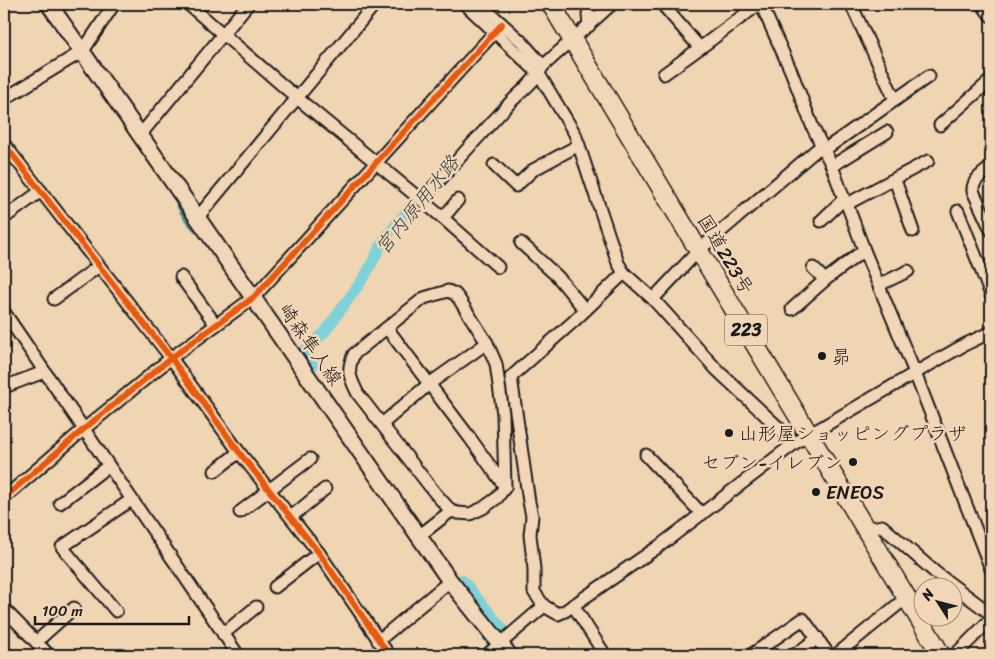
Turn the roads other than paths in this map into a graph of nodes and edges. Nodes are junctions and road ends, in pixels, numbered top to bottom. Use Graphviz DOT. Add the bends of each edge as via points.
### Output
graph roads {
  1 [pos="49,4"];
  2 [pos="114,4"];
  3 [pos="188,4"];
  4 [pos="248,4"];
  5 [pos="375,4"];
  6 [pos="465,4"];
  7 [pos="480,4"];
  8 [pos="551,4"];
  9 [pos="591,4"];
  10 [pos="612,4"];
  11 [pos="662,4"];
  12 [pos="760,4"];
  13 [pos="851,4"];
  14 [pos="589,26"];
  15 [pos="498,27"];
  16 [pos="223,32"];
  17 [pos="572,40"];
  18 [pos="700,48"];
  19 [pos="83,51"];
  20 [pos="541,70"];
  21 [pos="664,74"];
  22 [pos="929,76"];
  23 [pos="991,80"];
  24 [pos="296,97"];
  25 [pos="4,99"];
  26 [pos="894,100"];
  27 [pos="940,125"];
  28 [pos="887,132"];
  29 [pos="141,134"];
  30 [pos="4,144"];
  31 [pos="579,145"];
  32 [pos="822,148"];
  33 [pos="928,161"];
  34 [pos="375,163"];
  35 [pos="494,165"];
  36 [pos="832,166"];
  37 [pos="991,167"];
  38 [pos="895,180"];
  39 [pos="41,192"];
  40 [pos="422,200"];
  41 [pos="458,200"];
  42 [pos="846,202"];
  43 [pos="958,211"];
  44 [pos="198,216"];
  45 [pos="4,218"];
  46 [pos="443,218"];
  47 [pos="821,221"];
  48 [pos="991,230"];
  49 [pos="913,231"];
  50 [pos="521,243"];
  51 [pos="699,250"];
  52 [pos="864,250"];
  53 [pos="99,266"];
  54 [pos="498,267"];
  55 [pos="813,268"];
  56 [pos="908,271"];
  57 [pos="624,273"];
  58 [pos="181,276"];
  59 [pos="825,280"];
  60 [pos="879,285"];
  61 [pos="991,295"];
  62 [pos="254,297"];
  63 [pos="54,299"];
  64 [pos="653,300"];
  65 [pos="792,309"];
  66 [pos="585,310"];
  67 [pos="5,316"];
  68 [pos="216,325"];
  69 [pos="387,328"];
  70 [pos="991,332"];
  71 [pos="487,343"];
  72 [pos="171,358"];
  73 [pos="44,372"];
  74 [pos="915,372"];
  75 [pos="429,384"];
  76 [pos="4,387"];
  77 [pos="382,424"];
  78 [pos="84,429"];
  79 [pos="802,439"];
  80 [pos="240,452"];
  81 [pos="646,455"];
  82 [pos="310,459"];
  83 [pos="108,466"];
  84 [pos="215,471"];
  85 [pos="504,487"];
  86 [pos="270,489"];
  87 [pos="325,489"];
  88 [pos="4,498"];
  89 [pos="131,500"];
  90 [pos="60,503"];
  91 [pos="451,511"];
  92 [pos="240,512"];
  93 [pos="702,514"];
  94 [pos="291,517"];
  95 [pos="866,529"];
  96 [pos="419,536"];
  97 [pos="319,553"];
  98 [pos="991,569"];
  99 [pos="450,581"];
  100 [pos="276,587"];
  101 [pos="906,598"];
  102 [pos="573,605"];
  103 [pos="544,606"];
  104 [pos="256,607"];
  105 [pos="74,608"];
  106 [pos="4,610"];
  107 [pos="116,611"];
  108 [pos="991,614"];
  109 [pos="991,619"];
  110 [pos="223,634"];
  111 [pos="818,638"];
  112 [pos="378,641"];
  113 [pos="36,642"];
  114 [pos="504,650"];
  115 [pos="49,655"];
  116 [pos="238,655"];
  117 [pos="389,655"];
  118 [pos="487,655"];
  119 [pos="605,655"];
  120 [pos="751,655"];
  121 [pos="794,655"];
  122 [pos="829,655"];
  123 [pos="836,655"];
  124 [pos="942,655"];
  125 [pos="955,655"];
  1 -- 19 [label="main road, 崎森隼人線"];
  2 -- 19 [label="street"];
  3 -- 16 [label="street"];
  4 -- 16 [label="street"];
  5 -- 24 [label="street"];
  6 -- 15 [label="street"];
  7 -- 15 [label="street"];
  8 -- 17 [label="highway, 国道223号 / 223"];
  9 -- 14 [label="street"];
  10 -- 14 [label="street"];
  11 -- 18 [label="street"];
  12 -- 18 [label="street"];
  12 -- 32 [label="street"];
  13 -- 26 [label="street"];
  14 -- 17 [label="street"];
  15 -- 20 [label="street" via="522,42"];
  15 -- 34 [label="street"];
  16 -- 24 [label="street"];
  16 -- 29 [label="street"];
  17 -- 20 [label="street"];
  17 -- 51 [label="highway, 国道223号 / 223"];
  18 -- 21 [label="street"];
  19 -- 25 [label="street"];
  19 -- 29 [label="main road, 崎森隼人線"];
  20 -- 31 [label="street"];
  20 -- 40 [label="street"];
  22 -- 26 [label="street"];
  23 -- 27 [label="street" via="975,89"];
  24 -- 34 [label="street"];
  24 -- 44 [label="street"];
  26 -- 32 [label="street"];
  28 -- 36 [label="street"];
  29 -- 44 [label="main road, 崎森隼人線"];
  30 -- 39 [label="street"];
  31 -- 35 [label="street" via="533,170 516,186"];
  31 -- 57 [label="street" via="618,264"];
  32 -- 36 [label="street"];
  32 -- 51 [label="street"];
  33 -- 38 [label="street"];
  34 -- 40 [label="street"];
  34 -- 62 [label="street"];
  36 -- 42 [label="street"];
  37 -- 48 [label="street" via="973,185"];
  38 -- 42 [label="street"];
  38 -- 49 [label="street"];
  39 -- 45 [label="street"];
  39 -- 53 [label="street"];
  40 -- 46 [label="street"];
  41 -- 46 [label="street"];
  42 -- 47 [label="street"];
  42 -- 52 [label="street"];
  43 -- 61 [label="street"];
  44 -- 62 [label="main road, 崎森隼人線"];
  46 -- 54 [label="street"];
  50 -- 66 [label="street" via="558,277"];
  51 -- 64 [label="street"];
  51 -- 79 [label="highway, 国道223号 / 223"];
  52 -- 59 [label="street"];
  52 -- 60 [label="street"];
  53 -- 63 [label="street"];
  53 -- 72 [label="street"];
  55 -- 59 [label="street"];
  56 -- 60 [label="street"];
  57 -- 64 [label="street"];
  57 -- 66 [label="street"];
  58 -- 68 [label="street"];
  59 -- 65 [label="street"];
  60 -- 74 [label="street"];
  62 -- 68 [label="street"];
  62 -- 96 [label="main road, 崎森隼人線"];
  64 -- 79 [label="street" via="718,370"];
  66 -- 103 [label="street" via="511,377 532,516 534,592"];
  67 -- 73 [label="street"];
  68 -- 72 [label="street"];
  69 -- 71 [label="street" via="424,298 448,291 459,299"];
  69 -- 75 [label="street"];
  69 -- 77 [label="street" via="354,354 348,365 350,379 358,394"];
  70 -- 74 [label="street"];
  71 -- 75 [label="street"];
  71 -- 85 [label="street" via="496,364 503,414"];
  72 -- 78 [label="street"];
  72 -- 80 [label="street"];
  73 -- 76 [label="street"];
  73 -- 78 [label="street"];
  74 -- 79 [label="street"];
  74 -- 98 [label="street"];
  75 -- 77 [label="street"];
  75 -- 85 [label="street"];
  77 -- 91 [label="street"];
  78 -- 83 [label="street"];
  78 -- 88 [label="street"];
  79 -- 93 [label="street"];
  79 -- 95 [label="highway, 国道223号 / 223"];
  80 -- 84 [label="street"];
  80 -- 86 [label="street"];
  81 -- 93 [label="street"];
  82 -- 86 [label="street"];
  83 -- 89 [label="street"];
  83 -- 90 [label="street"];
  85 -- 91 [label="street" via="497,498 470,514"];
  86 -- 92 [label="street"];
  86 -- 94 [label="street"];
  87 -- 94 [label="street"];
  89 -- 107 [label="street" via="62,547"];
  89 -- 110 [label="street"];
  91 -- 96 [label="street"];
  93 -- 102 [label="street"];
  94 -- 97 [label="street"];
  95 -- 101 [label="highway, 国道223号 / 223"];
  95 -- 108 [label="street" via="882,526 936,573"];
  96 -- 99 [label="main road, 崎森隼人線"];
  97 -- 100 [label="street"];
  97 -- 112 [label="street"];
  99 -- 112 [label="street"];
  99 -- 114 [label="main road, 崎森隼人線"];
  101 -- 123 [label="street"];
  101 -- 124 [label="highway, 国道223号 / 223"];
  102 -- 103 [label="street" via="558,614"];
  102 -- 119 [label="street"];
  103 -- 114 [label="street"];
  104 -- 110 [label="street"];
  105 -- 113 [label="street"];
  106 -- 113 [label="street"];
  109 -- 125 [label="street"];
  110 -- 116 [label="street"];
  111 -- 120 [label="street" via="803,619"];
  111 -- 121 [label="street"];
  111 -- 122 [label="street"];
  112 -- 117 [label="street"];
  113 -- 115 [label="street"];
  114 -- 118 [label="street"];
}
